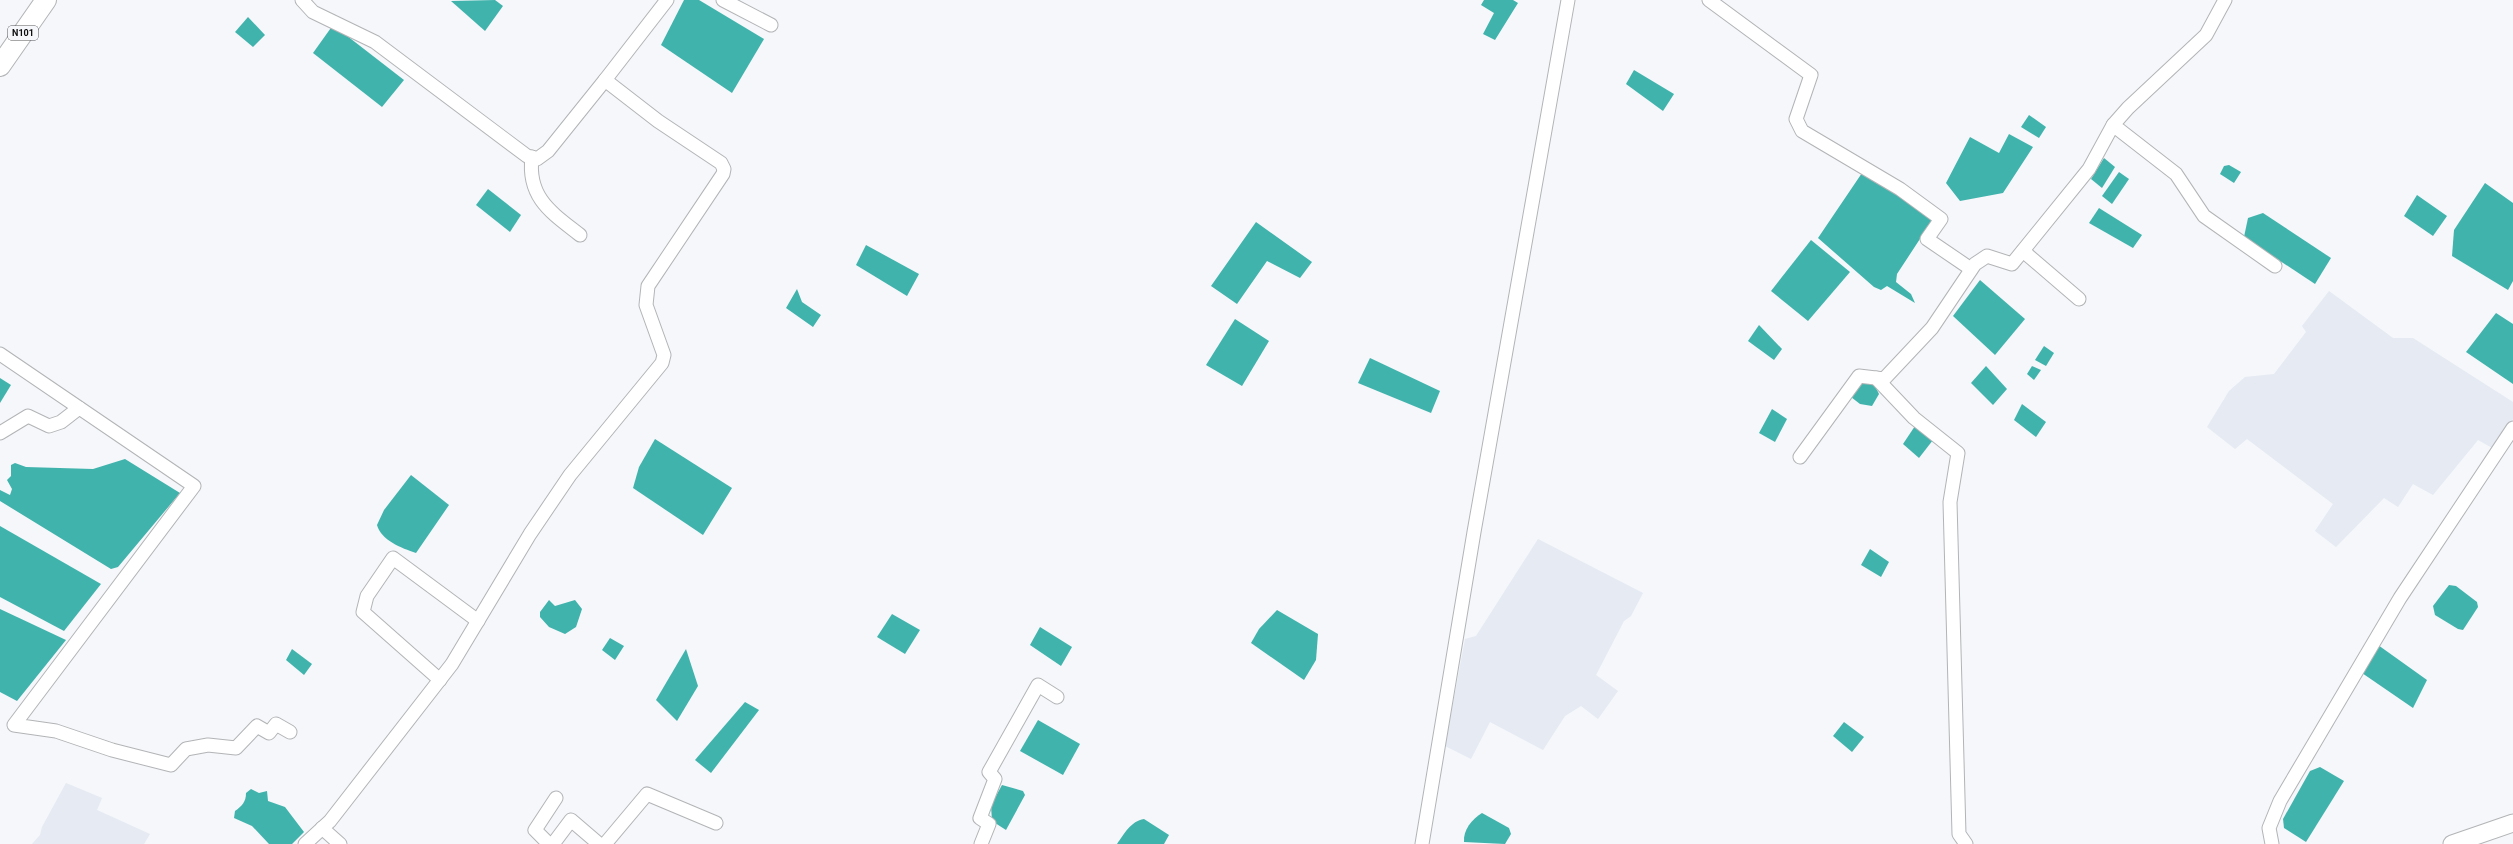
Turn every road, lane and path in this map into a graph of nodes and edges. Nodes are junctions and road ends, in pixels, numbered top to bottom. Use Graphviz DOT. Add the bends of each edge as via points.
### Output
graph roads {
  1 [pos="46,0"];
  2 [pos="302,0"];
  3 [pos="667,0"];
  4 [pos="723,0"];
  5 [pos="1568,0"];
  6 [pos="1709,0"];
  7 [pos="2225,0"];
  8 [pos="771,25"];
  9 [pos="0,66"];
  10 [pos="605,80"];
  11 [pos="2113,125"];
  12 [pos="532,157"];
  13 [pos="580,235"];
  14 [pos="2023,251"];
  15 [pos="2276,266"];
  16 [pos="1971,269"];
  17 [pos="2080,299"];
  18 [pos="0,354"];
  19 [pos="1876,378"];
  20 [pos="79,408"];
  21 [pos="2513,428"];
  22 [pos="0,434"];
  23 [pos="1800,457"];
  24 [pos="478,621"];
  25 [pos="440,680"];
  26 [pos="1058,697"];
  27 [pos="290,732"];
  28 [pos="556,798"];
  29 [pos="716,823"];
  30 [pos="2513,823"];
  31 [pos="322,828"];
  32 [pos="305,844"];
  33 [pos="340,844"];
  34 [pos="549,844"];
  35 [pos="553,844"];
  36 [pos="599,844"];
  37 [pos="605,844"];
  38 [pos="981,844"];
  39 [pos="1422,844"];
  40 [pos="1966,844"];
  41 [pos="2272,844"];
  42 [pos="2452,844"];
  1 -- 9 [label="highway, N101"];
  2 -- 12 [label="street" via="313,12 375,42 527,156"];
  3 -- 10 [label="street"];
  4 -- 8 [label="street"];
  5 -- 39 [label="street"];
  6 -- 16 [label="street" via="1811,75 1796,119 1802,131 1900,189 1941,219 1927,239"];
  7 -- 11 [label="street" via="2206,35"];
  10 -- 12 [label="street" via="548,151 537,159"];
  10 -- 24 [label="street" via="721,163 723,174 648,286 646,305 664,355 662,363 570,475 530,534"];
  11 -- 14 [label="street" via="2089,169"];
  11 -- 15 [label="street" via="2176,174 2204,216"];
  12 -- 13 [label="street" via="531,174 542,204"];
  14 -- 16 [label="street" via="2012,264 1987,256"];
  14 -- 17 [label="street"];
  16 -- 19 [label="street" via="1932,328 1884,379"];
  18 -- 20 [label="street"];
  19 -- 23 [label="street" via="1860,376"];
  19 -- 40 [label="street" via="1914,418 1958,453 1950,502 1959,834"];
  20 -- 22 [label="street" via="62,422 49,426 28,416"];
  20 -- 27 [label="street" via="194,486 14,725 56,731 112,750 171,765 186,749 208,744 236,748 257,726 269,733 276,724"];
  21 -- 41 [label="street" via="2400,598 2280,801 2269,828"];
  24 -- 25 [label="street"];
  24 -- 25 [label="street" via="393,558 367,596 363,612"];
  25 -- 31 [label="street"];
  26 -- 38 [label="street" via="1038,685 989,772 995,779 980,818 989,824"];
  28 -- 34 [label="street" via="535,830"];
  29 -- 37 [label="street" via="647,794"];
  30 -- 42 [label="main road"];
  31 -- 32 [label="street"];
  31 -- 33 [label="street"];
  35 -- 36 [label="street" via="571,820"];
}
